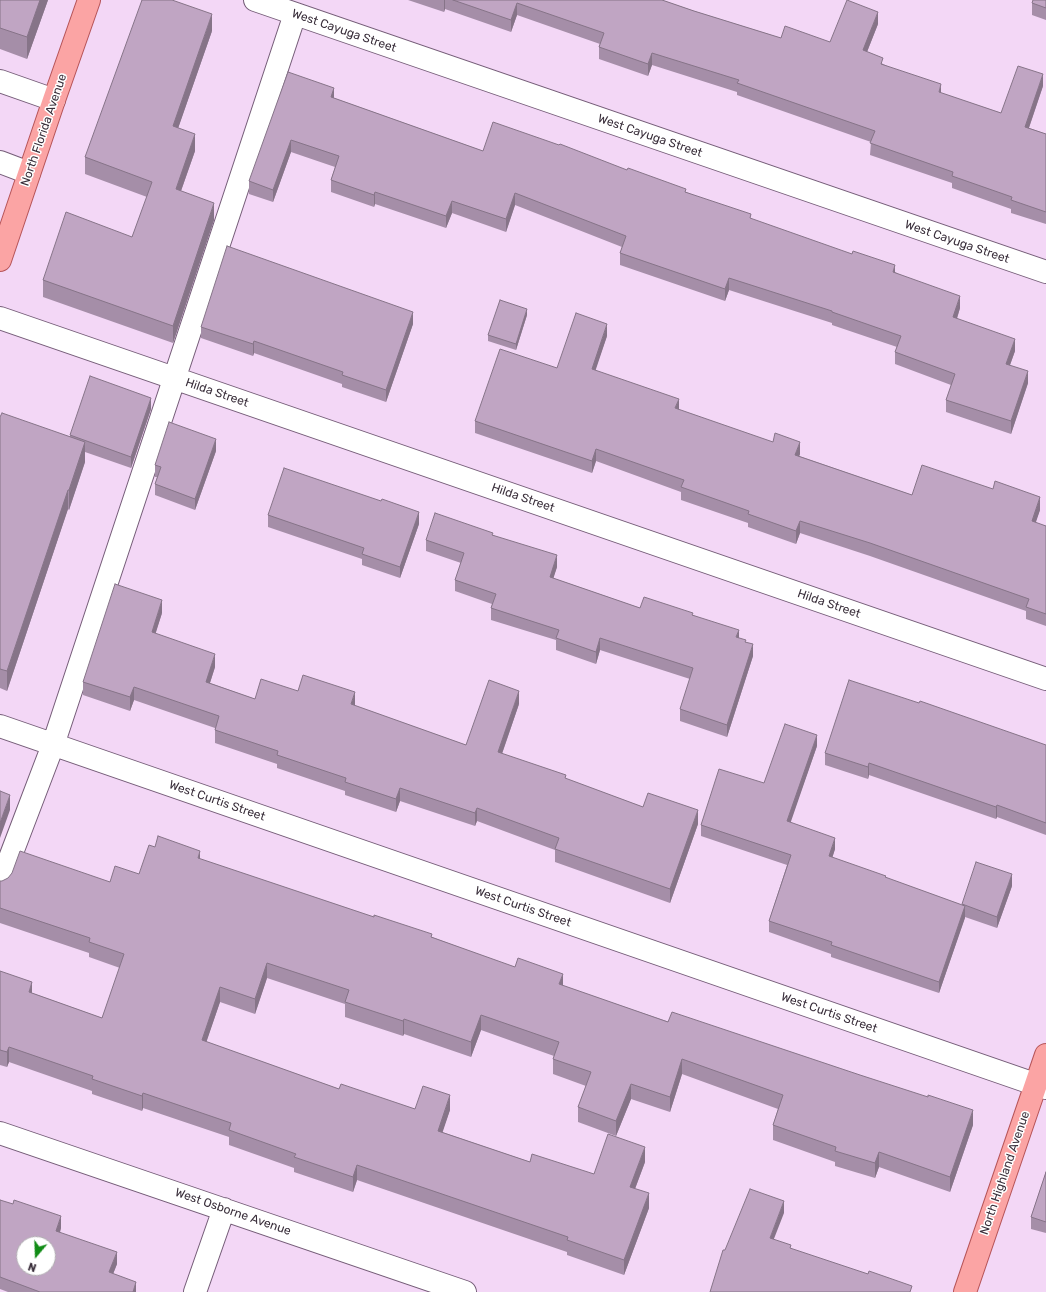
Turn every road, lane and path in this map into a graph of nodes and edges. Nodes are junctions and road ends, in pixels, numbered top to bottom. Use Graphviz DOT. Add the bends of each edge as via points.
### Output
graph roads {
  1 [pos="89,0"];
  2 [pos="255,0"];
  3 [pos="295,14"];
  4 [pos="0,81"];
  5 [pos="54,100"];
  6 [pos="0,162"];
  7 [pos="29,173"];
  8 [pos="0,260"];
  9 [pos="1046,272"];
  10 [pos="0,318"];
  11 [pos="174,378"];
  12 [pos="1046,679"];
  13 [pos="0,726"];
  14 [pos="54,745"];
  15 [pos="0,884"];
  16 [pos="1046,1055"];
  17 [pos="1041,1087"];
  18 [pos="0,1133"];
  19 [pos="224,1209"];
  20 [pos="195,1292"];
  21 [pos="465,1292"];
  22 [pos="965,1292"];
  1 -- 5 [label="main road, North Florida Avenue"];
  2 -- 3 [label="street, West Cayuga Street"];
  3 -- 9 [label="street, West Cayuga Street"];
  3 -- 11 [label="street"];
  4 -- 5 [label="street"];
  5 -- 7 [label="main road, North Florida Avenue"];
  6 -- 7 [label="street"];
  7 -- 8 [label="main road, North Florida Avenue"];
  10 -- 11 [label="street, Hilda Street"];
  11 -- 12 [label="street, Hilda Street"];
  11 -- 14 [label="street"];
  13 -- 14 [label="street, West Curtis Street"];
  14 -- 15 [label="street"];
  14 -- 17 [label="street, West Curtis Street"];
  16 -- 17 [label="main road, North Highland Avenue"];
  17 -- 22 [label="main road, North Highland Avenue"];
  18 -- 19 [label="street, West Osborne Avenue"];
  19 -- 20 [label="street"];
  19 -- 21 [label="street, West Osborne Avenue"];
}
